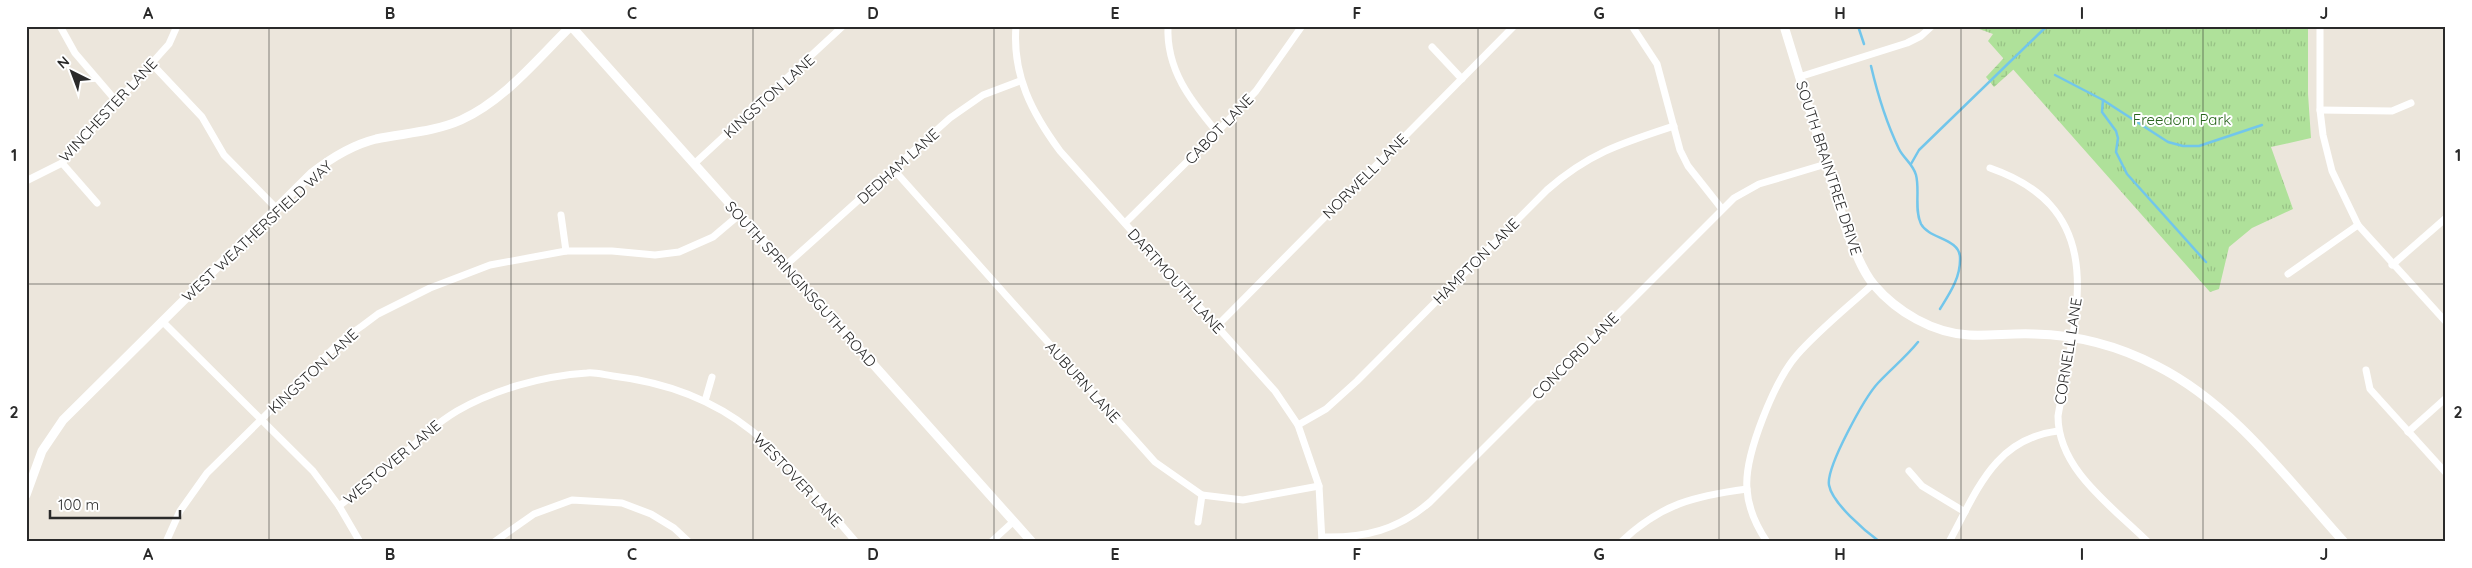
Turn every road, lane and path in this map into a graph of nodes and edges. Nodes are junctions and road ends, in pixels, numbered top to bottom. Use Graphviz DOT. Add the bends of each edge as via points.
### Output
graph roads {
  1 [pos="60,26"];
  2 [pos="177,26"];
  3 [pos="571,26"];
  4 [pos="843,26"];
  5 [pos="1016,26"];
  6 [pos="1168,26"];
  7 [pos="1302,26"];
  8 [pos="1514,26"];
  9 [pos="1632,26"];
  10 [pos="1784,26"];
  11 [pos="1932,26"];
  12 [pos="2320,26"];
  13 [pos="1432,47"];
  14 [pos="151,64"];
  15 [pos="1799,77"];
  16 [pos="1462,79"];
  17 [pos="1020,81"];
  18 [pos="117,102"];
  19 [pos="2411,103"];
  20 [pos="2320,110"];
  21 [pos="1674,126"];
  22 [pos="1217,132"];
  23 [pos="62,163"];
  24 [pos="694,164"];
  25 [pos="1826,164"];
  26 [pos="1990,168"];
  27 [pos="894,170"];
  28 [pos="26,181"];
  29 [pos="97,203"];
  30 [pos="277,209"];
  31 [pos="1722,209"];
  32 [pos="561,215"];
  33 [pos="739,215"];
  34 [pos="2446,218"];
  35 [pos="1125,223"];
  36 [pos="2358,225"];
  37 [pos="566,251"];
  38 [pos="2392,265"];
  39 [pos="785,266"];
  40 [pos="2288,274"];
  41 [pos="1873,284"];
  42 [pos="162,321"];
  43 [pos="2446,322"];
  44 [pos="1217,326"];
  45 [pos="2072,338"];
  46 [pos="2366,370"];
  47 [pos="712,377"];
  48 [pos="2446,398"];
  49 [pos="705,401"];
  50 [pos="262,419"];
  51 [pos="1298,425"];
  52 [pos="2058,431"];
  53 [pos="2408,432"];
  54 [pos="1908,471"];
  55 [pos="2446,473"];
  56 [pos="29,474"];
  57 [pos="1319,486"];
  58 [pos="1747,489"];
  59 [pos="26,495"];
  60 [pos="1202,495"];
  61 [pos="339,506"];
  62 [pos="1965,512"];
  63 [pos="1014,521"];
  64 [pos="1198,522"];
  65 [pos="1323,539"];
  66 [pos="166,542"];
  67 [pos="360,542"];
  68 [pos="494,542"];
  69 [pos="689,542"];
  70 [pos="856,542"];
  71 [pos="991,542"];
  72 [pos="1032,542"];
  73 [pos="1621,542"];
  74 [pos="1767,542"];
  75 [pos="1948,542"];
  76 [pos="2148,542"];
  77 [pos="2344,542"];
  1 -- 18 [label="street" via="74,53"];
  2 -- 14 [label="street, WINCHESTER LANE" via="169,44"];
  3 -- 24 [label="street, SOUTH SPRINGINSGUTH ROAD"];
  3 -- 30 [label="street, WEST WEATHERSFIELD WAY" via="488,105 449,125 375,140 345,151 312,174"];
  4 -- 24 [label="street, KINGSTON LANE"];
  5 -- 17 [label="street, DARTMOUTH LANE"];
  6 -- 22 [label="street" via="1172,59 1182,86"];
  7 -- 22 [label="street, CABOT LANE" via="1268,76"];
  8 -- 16 [label="street, NORWELL LANE"];
  9 -- 21 [label="street" via="1657,64"];
  10 -- 15 [label="street, SOUTH BRAINTREE DRIVE"];
  11 -- 15 [label="street" via="1907,43"];
  12 -- 20 [label="street"];
  13 -- 16 [label="street"];
  14 -- 18 [label="street, WINCHESTER LANE"];
  14 -- 30 [label="street" via="202,117 224,155"];
  15 -- 25 [label="street, SOUTH BRAINTREE DRIVE"];
  16 -- 44 [label="street, NORWELL LANE"];
  17 -- 27 [label="street, DEDHAM LANE" via="969,104"];
  17 -- 35 [label="street, DARTMOUTH LANE" via="1042,127"];
  18 -- 23 [label="street, WINCHESTER LANE"];
  19 -- 20 [label="street" via="2392,111"];
  20 -- 36 [label="street" via="2332,171"];
  21 -- 31 [label="street" via="1688,166"];
  21 -- 51 [label="street, HAMPTON LANE" via="1616,144 1571,169 1357,380 1326,409"];
  22 -- 35 [label="street, CABOT LANE"];
  23 -- 28 [label="street, WINCHESTER LANE"];
  23 -- 29 [label="street"];
  24 -- 33 [label="street, SOUTH SPRINGINSGUTH ROAD"];
  25 -- 31 [label="street, CONCORD LANE" via="1759,184"];
  25 -- 41 [label="street, SOUTH BRAINTREE DRIVE" via="1859,261"];
  26 -- 45 [label="street, CORNELL LANE" via="2030,186 2059,214 2073,244 2078,269"];
  27 -- 39 [label="street, DEDHAM LANE"];
  27 -- 60 [label="street, AUBURN LANE" via="1155,462"];
  30 -- 42 [label="street, WEST WEATHERSFIELD WAY"];
  31 -- 65 [label="street, CONCORD LANE" via="1423,508 1401,523 1381,531"];
  32 -- 37 [label="street"];
  33 -- 37 [label="street, KINGSTON LANE" via="714,237 679,252 655,255"];
  33 -- 39 [label="street, SOUTH SPRINGINSGUTH ROAD"];
  34 -- 38 [label="street"];
  35 -- 44 [label="street, DARTMOUTH LANE"];
  36 -- 38 [label="street"];
  36 -- 40 [label="street"];
  37 -- 50 [label="street, KINGSTON LANE" via="490,265 430,288 378,314 342,340"];
  38 -- 43 [label="street"];
  39 -- 63 [label="street, SOUTH SPRINGINSGUTH ROAD"];
  41 -- 45 [label="street, SOUTH BRAINTREE DRIVE" via="1915,318 1945,331 1968,335 2032,334"];
  41 -- 58 [label="street" via="1796,355 1784,374 1766,409 1757,436"];
  42 -- 50 [label="street"];
  42 -- 56 [label="street, WEST WEATHERSFIELD WAY" via="62,420"];
  44 -- 51 [label="street, DARTMOUTH LANE" via="1275,391"];
  45 -- 52 [label="street, CORNELL LANE"];
  45 -- 77 [label="street, SOUTH BRAINTREE DRIVE" via="2137,356 2199,390 2243,430"];
  46 -- 53 [label="street" via="2370,389"];
  47 -- 49 [label="street"];
  48 -- 53 [label="street"];
  49 -- 61 [label="street, WESTOVER LANE" via="658,384 588,373 502,390 446,418"];
  49 -- 70 [label="street, WESTOVER LANE" via="765,442"];
  50 -- 61 [label="street" via="312,471"];
  50 -- 66 [label="street, KINGSTON LANE" via="197,485 180,511"];
  51 -- 57 [label="street, DARTMOUTH LANE"];
  52 -- 62 [label="street" via="2034,435 2003,454"];
  52 -- 76 [label="street, CORNELL LANE" via="2076,470"];
  53 -- 55 [label="street"];
  54 -- 62 [label="street" via="1922,486"];
  56 -- 59 [label="street, WEST WEATHERSFIELD WAY"];
  57 -- 60 [label="street, AUBURN LANE" via="1243,500"];
  57 -- 65 [label="street, DARTMOUTH LANE"];
  58 -- 73 [label="street" via="1703,494 1678,503 1644,522"];
  58 -- 74 [label="street" via="1754,520"];
  60 -- 64 [label="street"];
  61 -- 67 [label="street"];
  62 -- 75 [label="street"];
  63 -- 71 [label="street"];
  63 -- 72 [label="street, SOUTH SPRINGINSGUTH ROAD"];
  68 -- 69 [label="street" via="534,514 572,500 622,503 664,522"];
}
